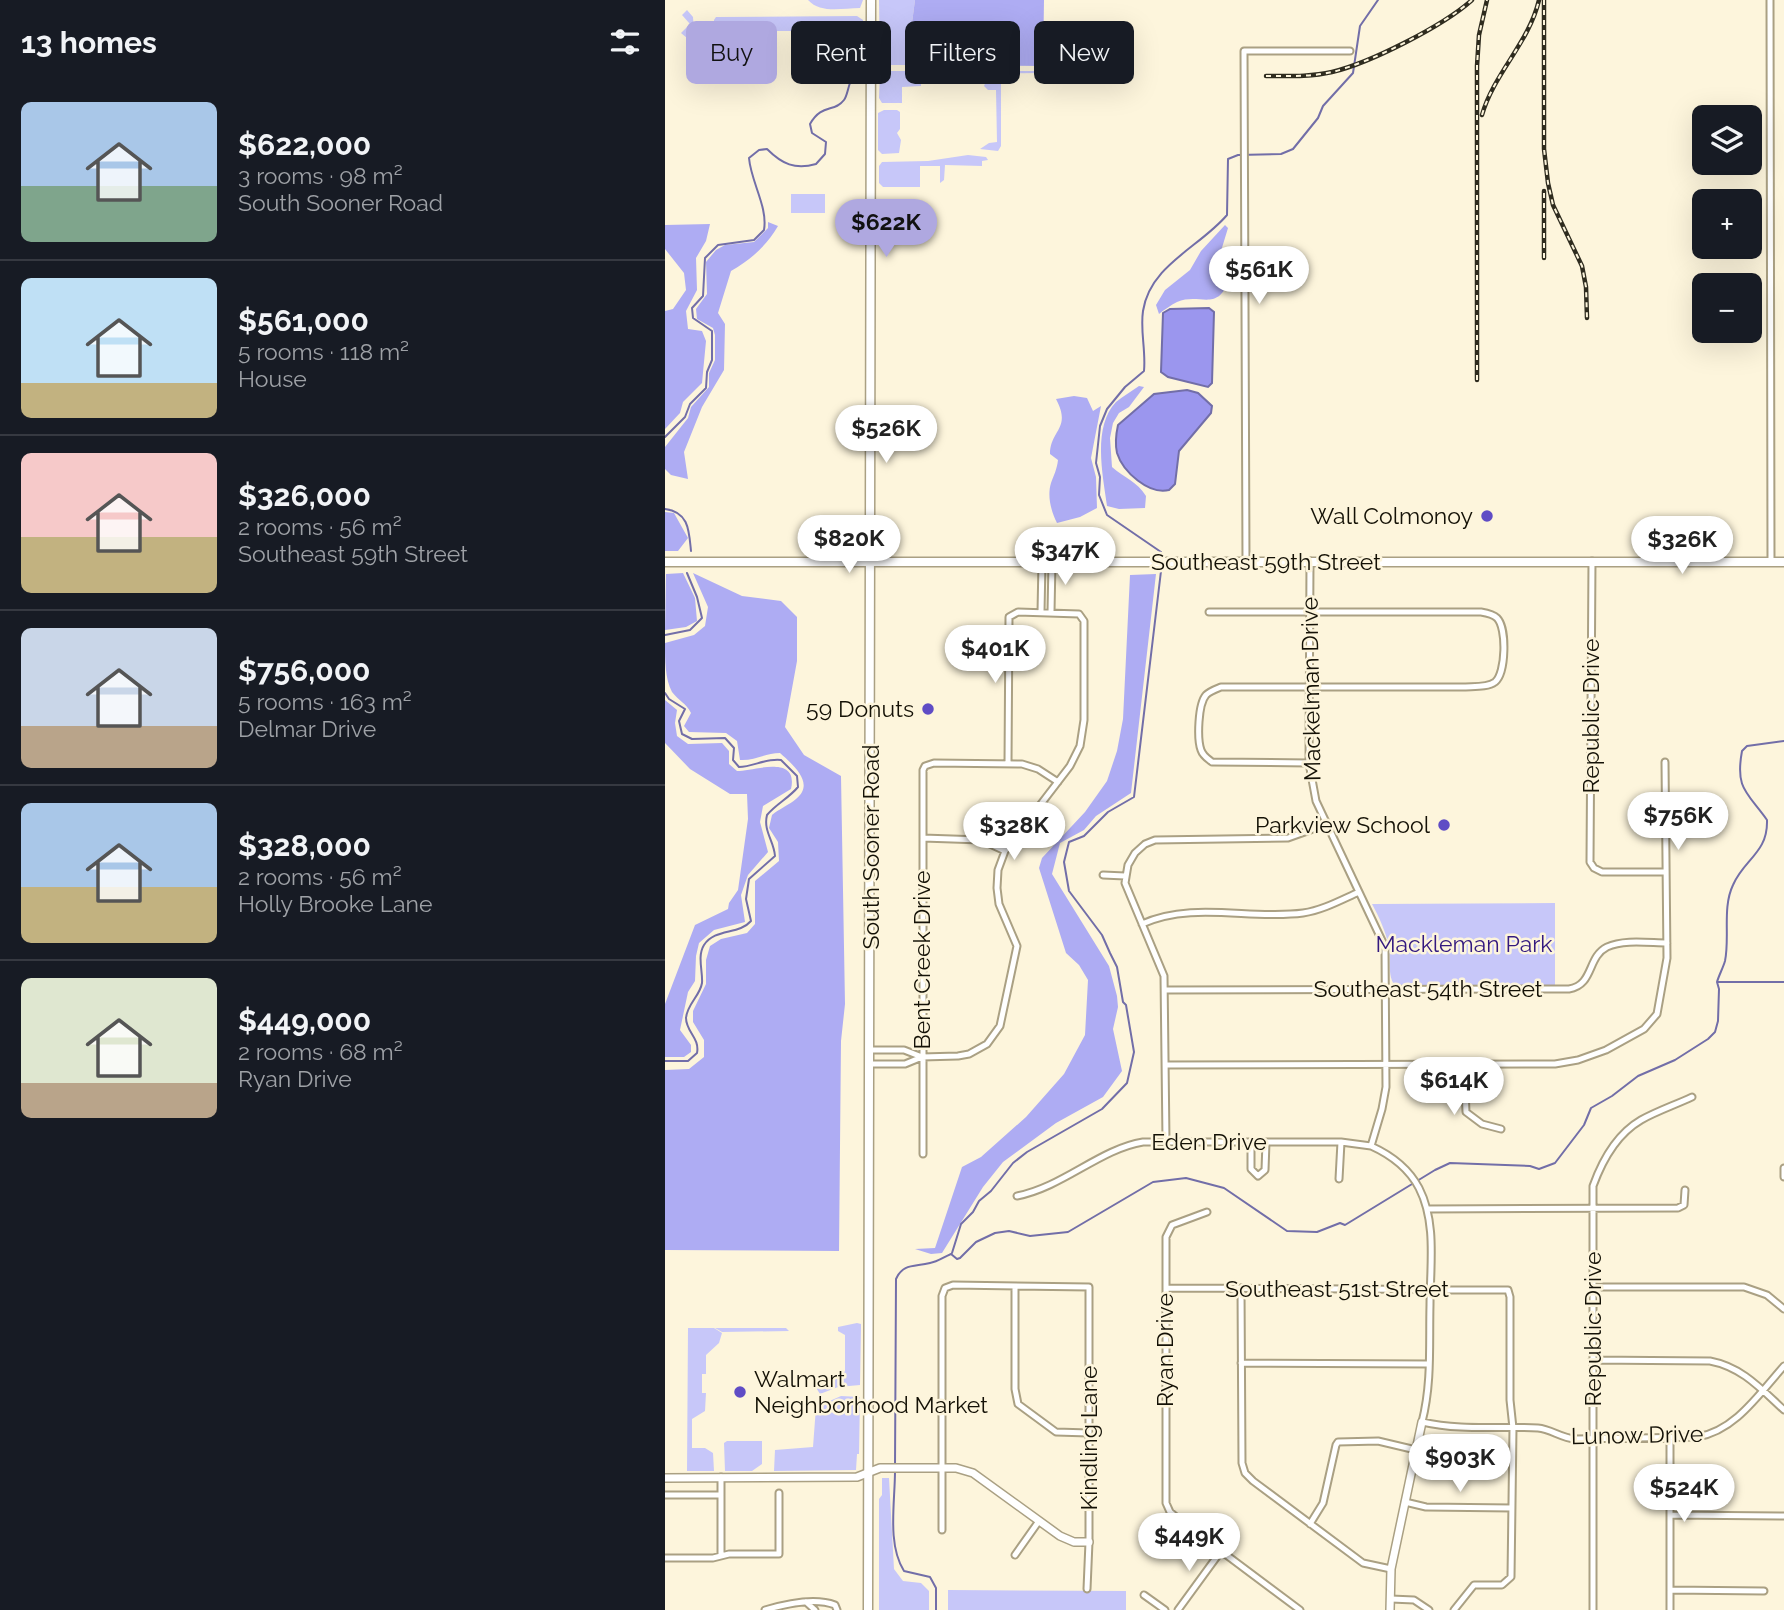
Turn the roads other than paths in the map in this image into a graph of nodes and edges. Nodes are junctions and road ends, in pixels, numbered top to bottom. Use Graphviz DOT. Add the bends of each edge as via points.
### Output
graph roads {
  1 [pos="871,0"];
  2 [pos="1770,0"];
  3 [pos="1350,51"];
  4 [pos="871,561"];
  5 [pos="665,562"];
  6 [pos="1042,562"];
  7 [pos="1052,562"];
  8 [pos="1245,562"];
  9 [pos="1310,562"];
  10 [pos="1593,562"];
  11 [pos="1771,562"];
  12 [pos="1784,562"];
  13 [pos="1041,612"];
  14 [pos="1051,612"];
  15 [pos="1209,612"];
  16 [pos="1309,612"];
  17 [pos="1309,687"];
  18 [pos="1665,762"];
  19 [pos="1008,763"];
  20 [pos="1309,763"];
  21 [pos="1058,782"];
  22 [pos="1327,824"];
  23 [pos="923,838"];
  24 [pos="1005,851"];
  25 [pos="1665,872"];
  26 [pos="1103,875"];
  27 [pos="1125,876"];
  28 [pos="1359,892"];
  29 [pos="1142,924"];
  30 [pos="1667,943"];
  31 [pos="1386,989"];
  32 [pos="1166,990"];
  33 [pos="870,1050"];
  34 [pos="922,1057"];
  35 [pos="870,1064"];
  36 [pos="1386,1064"];
  37 [pos="1166,1065"];
  38 [pos="1464,1065"];
  39 [pos="1692,1097"];
  40 [pos="1500,1129"];
  41 [pos="1166,1140"];
  42 [pos="1251,1142"];
  43 [pos="1266,1142"];
  44 [pos="1341,1142"];
  45 [pos="1371,1146"];
  46 [pos="923,1154"];
  47 [pos="1784,1168"];
  48 [pos="1784,1177"];
  49 [pos="1339,1180"];
  50 [pos="1685,1190"];
  51 [pos="1017,1196"];
  52 [pos="1593,1208"];
  53 [pos="1427,1209"];
  54 [pos="1207,1212"];
  55 [pos="1015,1287"];
  56 [pos="1593,1287"];
  57 [pos="1165,1288"];
  58 [pos="1241,1289"];
  59 [pos="1430,1289"];
  60 [pos="1784,1310"];
  61 [pos="1592,1360"];
  62 [pos="1241,1363"];
  63 [pos="1429,1364"];
  64 [pos="1784,1366"];
  65 [pos="1762,1390"];
  66 [pos="1784,1410"];
  67 [pos="1422,1422"];
  68 [pos="1513,1428"];
  69 [pos="1089,1433"];
  70 [pos="1670,1438"];
  71 [pos="1593,1439"];
  72 [pos="1416,1450"];
  73 [pos="942,1468"];
  74 [pos="869,1473"];
  75 [pos="665,1478"];
  76 [pos="720,1478"];
  77 [pos="779,1493"];
  78 [pos="665,1495"];
  79 [pos="720,1495"];
  80 [pos="1405,1502"];
  81 [pos="1513,1508"];
  82 [pos="1671,1515"];
  83 [pos="1784,1516"];
  84 [pos="1039,1521"];
  85 [pos="1310,1524"];
  86 [pos="942,1530"];
  87 [pos="1089,1542"];
  88 [pos="1221,1552"];
  89 [pos="1015,1555"];
  90 [pos="721,1556"];
  91 [pos="665,1558"];
  92 [pos="1391,1569"];
  93 [pos="1087,1589"];
  94 [pos="1670,1590"];
  95 [pos="1764,1591"];
  96 [pos="1144,1595"];
  97 [pos="1391,1599"];
  98 [pos="806,1602"];
  99 [pos="765,1610"];
  100 [pos="815,1610"];
  101 [pos="837,1610"];
  102 [pos="868,1610"];
  103 [pos="1165,1610"];
  104 [pos="1178,1610"];
  105 [pos="1300,1610"];
  106 [pos="1390,1610"];
  107 [pos="1429,1610"];
  108 [pos="1454,1610"];
  109 [pos="1593,1610"];
  110 [pos="1670,1610"];
  1 -- 4 [label="main road, South Sooner Road"];
  2 -- 11 [label="street"];
  3 -- 8 [label="street" via="1244,51"];
  4 -- 5 [label="main road, Southeast 59th Street"];
  4 -- 6 [label="main road, Southeast 59th Street"];
  4 -- 33 [label="main road, South Sooner Road"];
  6 -- 7 [label="main road, Southeast 59th Street"];
  6 -- 13 [label="street"];
  7 -- 8 [label="main road, Southeast 59th Street"];
  7 -- 14 [label="street"];
  8 -- 9 [label="main road, Southeast 59th Street"];
  9 -- 10 [label="main road, Southeast 59th Street"];
  9 -- 16 [label="street, Mackelman Drive"];
  10 -- 11 [label="main road, Southeast 59th Street"];
  10 -- 25 [label="street, Republic Drive" via="1590,862 1602,872"];
  11 -- 12 [label="main road, Southeast 59th Street"];
  13 -- 14 [label="street"];
  13 -- 19 [label="street" via="1010,614 1008,620"];
  14 -- 21 [label="street" via="1076,613 1084,621 1083,733"];
  15 -- 16 [label="street"];
  16 -- 17 [label="street, Mackelman Drive"];
  16 -- 17 [label="street" via="1481,612 1499,620 1504,637 1502,665 1497,680 1490,684"];
  17 -- 20 [label="street, Mackelman Drive"];
  17 -- 20 [label="street" via="1221,687 1203,701 1199,744 1212,762"];
  18 -- 25 [label="street"];
  19 -- 21 [label="street" via="1030,766"];
  19 -- 23 [label="street, Bent Creek Drive" via="925,766"];
  20 -- 22 [label="street, Mackelman Drive" via="1313,791"];
  21 -- 24 [label="street"];
  22 -- 27 [label="street" via="1288,838 1155,840 1135,853"];
  22 -- 28 [label="street, Mackelman Drive"];
  23 -- 24 [label="street" via="981,840"];
  23 -- 34 [label="street, Bent Creek Drive"];
  24 -- 34 [label="street" via="997,895 1017,951 1000,1027 987,1044 969,1054"];
  25 -- 30 [label="street"];
  26 -- 27 [label="street"];
  27 -- 29 [label="street"];
  28 -- 29 [label="street" via="1304,913 1184,914"];
  28 -- 31 [label="street, Mackelman Drive" via="1385,947"];
  29 -- 32 [label="street" via="1163,969"];
  30 -- 31 [label="street, Southeast 54th Street" via="1607,947 1596,956 1585,982 1574,988"];
  30 -- 38 [label="street" via="1660,1004 1644,1029 1605,1050 1565,1063"];
  31 -- 32 [label="street, Southeast 54th Street"];
  31 -- 36 [label="street, Mackelman Drive"];
  32 -- 37 [label="street"];
  33 -- 34 [label="street" via="904,1050"];
  33 -- 35 [label="main road, South Sooner Road"];
  34 -- 35 [label="street" via="905,1064"];
  34 -- 46 [label="street, Bent Creek Drive"];
  35 -- 74 [label="main road, South Sooner Road"];
  36 -- 37 [label="street"];
  36 -- 38 [label="street"];
  36 -- 45 [label="street, Mackelman Drive" via="1383,1109"];
  37 -- 41 [label="street"];
  38 -- 40 [label="street" via="1466,1112 1482,1124"];
  39 -- 52 [label="street, Republic Drive" via="1641,1120 1621,1137 1597,1175"];
  41 -- 42 [label="street, Eden Drive"];
  41 -- 51 [label="street, Eden Drive" via="1126,1146 1051,1185"];
  42 -- 43 [label="street, Eden Drive"];
  42 -- 43 [label="street" via="1251,1169 1258,1176 1265,1170"];
  43 -- 44 [label="street, Eden Drive"];
  44 -- 45 [label="street, Eden Drive"];
  44 -- 49 [label="street"];
  45 -- 53 [label="street" via="1396,1161 1414,1180"];
  47 -- 48 [label="street"];
  50 -- 52 [label="street" via="1684,1205 1678,1208"];
  52 -- 53 [label="street"];
  52 -- 56 [label="street, Republic Drive"];
  53 -- 59 [label="street"];
  54 -- 57 [label="street, Ryan Drive" via="1169,1228"];
  55 -- 69 [label="street" via="1019,1404 1056,1432"];
  55 -- 69 [label="street, Kindling Lane" via="1089,1287"];
  55 -- 73 [label="street" via="945,1288"];
  56 -- 60 [label="street" via="1744,1287 1767,1295"];
  56 -- 61 [label="street, Republic Drive"];
  57 -- 58 [label="street, Southeast 51st Street"];
  57 -- 88 [label="street, Ryan Drive" via="1165,1494 1170,1512"];
  58 -- 59 [label="street, Southeast 51st Street"];
  58 -- 62 [label="street"];
  59 -- 63 [label="street"];
  59 -- 68 [label="street, Southeast 51st Street" via="1509,1291"];
  61 -- 65 [label="street" via="1710,1361 1740,1372"];
  61 -- 71 [label="street, Republic Drive"];
  62 -- 63 [label="street"];
  62 -- 85 [label="street" via="1244,1470"];
  63 -- 67 [label="street"];
  64 -- 65 [label="street, Lunow Drive"];
  65 -- 66 [label="street"];
  65 -- 70 [label="street, Lunow Drive" via="1719,1431"];
  67 -- 68 [label="street, Lunow Drive" via="1450,1428"];
  67 -- 72 [label="street"];
  68 -- 71 [label="street, Lunow Drive" via="1542,1428 1566,1438"];
  68 -- 81 [label="street"];
  69 -- 87 [label="street, Kindling Lane"];
  70 -- 71 [label="street, Lunow Drive"];
  70 -- 82 [label="street"];
  71 -- 109 [label="street, Republic Drive"];
  72 -- 80 [label="street"];
  72 -- 85 [label="street" via="1378,1441 1338,1442 1323,1503"];
  73 -- 74 [label="street" via="887,1468"];
  73 -- 84 [label="street" via="973,1473"];
  73 -- 86 [label="street"];
  74 -- 76 [label="street" via="857,1477"];
  74 -- 102 [label="main road, South Sooner Road"];
  75 -- 76 [label="street"];
  76 -- 79 [label="street"];
  77 -- 90 [label="street" via="779,1554"];
  78 -- 79 [label="street"];
  79 -- 90 [label="street"];
  80 -- 81 [label="street" via="1426,1507"];
  80 -- 92 [label="street"];
  81 -- 108 [label="street" via="1511,1577 1502,1585 1475,1585"];
  82 -- 83 [label="street"];
  82 -- 94 [label="street"];
  84 -- 87 [label="street" via="1067,1540"];
  84 -- 89 [label="street"];
  85 -- 92 [label="street" via="1363,1563"];
  87 -- 93 [label="street, Kindling Lane"];
  88 -- 104 [label="street"];
  88 -- 105 [label="street"];
  90 -- 91 [label="street"];
  92 -- 97 [label="street"];
  94 -- 95 [label="street"];
  94 -- 110 [label="street"];
  96 -- 103 [label="street"];
  97 -- 106 [label="street"];
  97 -- 107 [label="street" via="1414,1600"];
  98 -- 99 [label="street"];
  98 -- 100 [label="street"];
  98 -- 101 [label="street" via="830,1603"];
}
